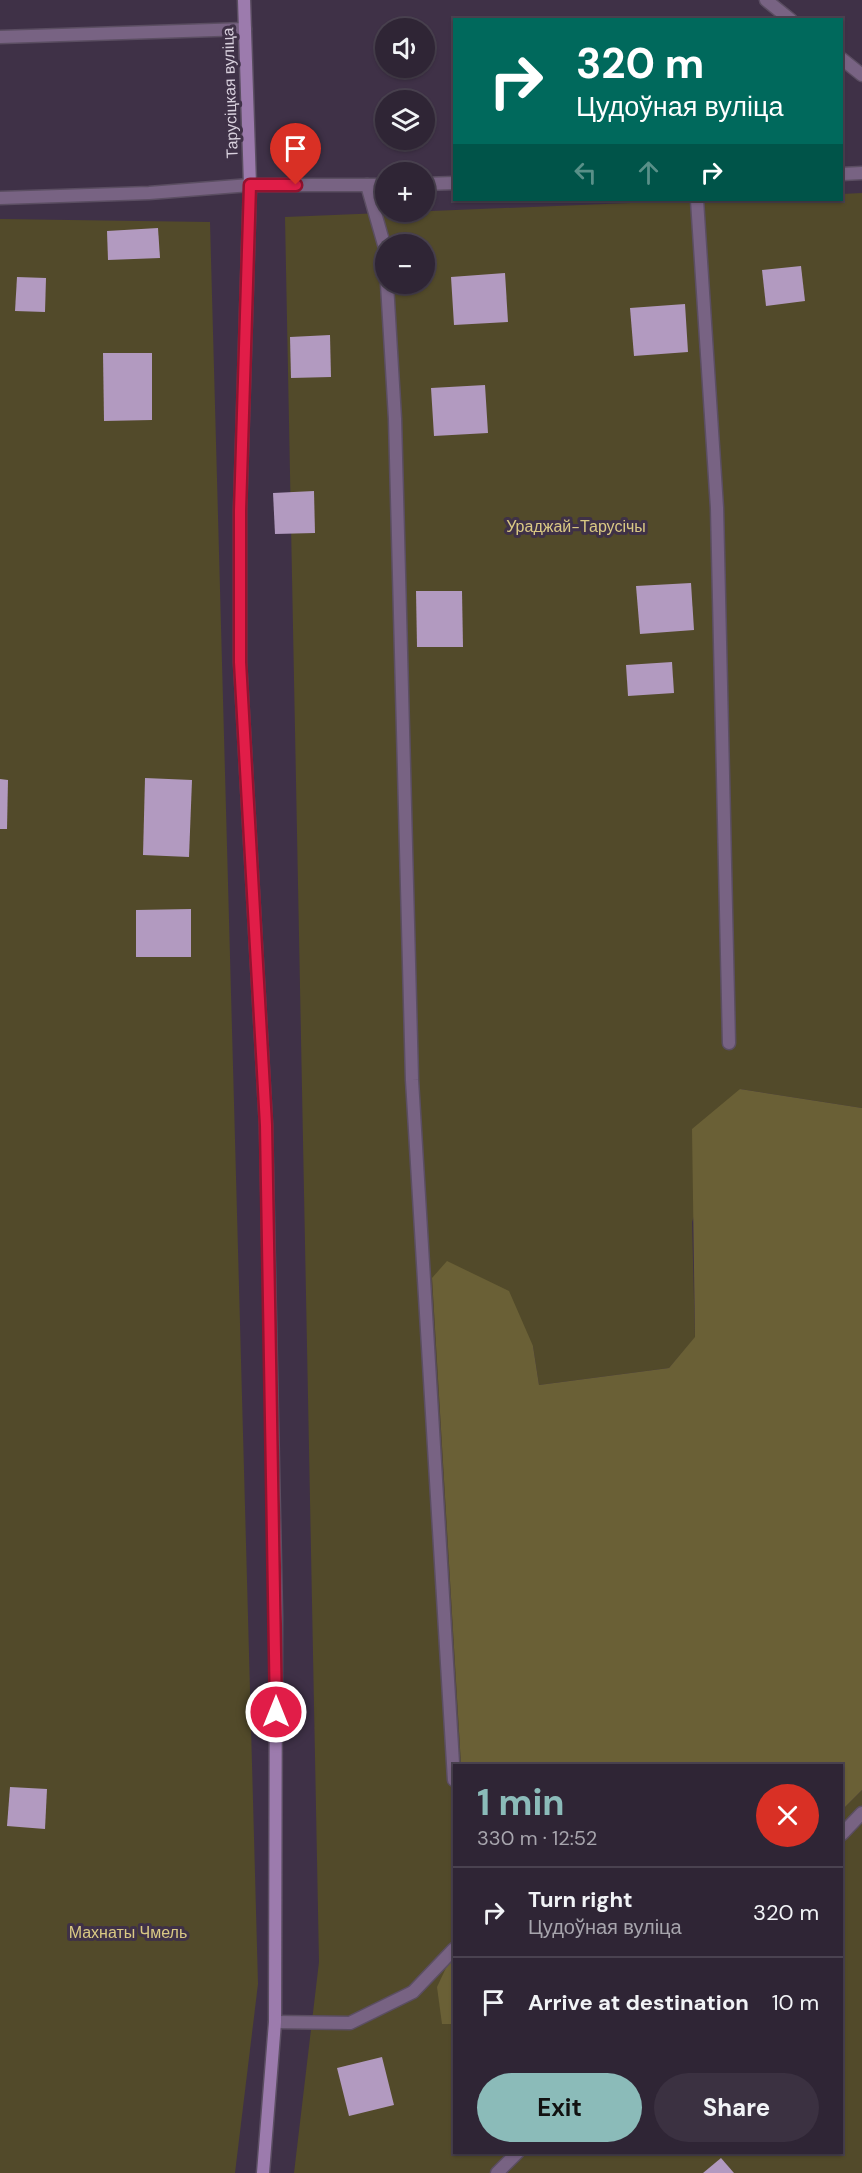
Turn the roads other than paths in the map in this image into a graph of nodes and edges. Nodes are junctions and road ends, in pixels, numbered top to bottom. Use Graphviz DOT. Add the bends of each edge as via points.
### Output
graph roads {
  1 [pos="244,0"];
  2 [pos="766,0"];
  3 [pos="788,18"];
  4 [pos="245,29"];
  5 [pos="0,37"];
  6 [pos="843,60"];
  7 [pos="862,75"];
  8 [pos="862,173"];
  9 [pos="843,174"];
  10 [pos="453,183"];
  11 [pos="435,184"];
  12 [pos="250,185"];
  13 [pos="366,185"];
  14 [pos="375,185"];
  15 [pos="0,198"];
  16 [pos="697,201"];
  17 [pos="381,234"];
  18 [pos="388,294"];
  19 [pos="729,1043"];
  20 [pos="453,1764"];
  21 [pos="862,1813"];
  22 [pos="843,1833"];
  23 [pos="453,1950"];
  24 [pos="275,2022"];
  25 [pos="516,2154"];
  26 [pos="263,2173"];
  27 [pos="497,2173"];
  1 -- 4 [label="street, Тарусіцкая вуліца"];
  2 -- 3 [label="street"];
  4 -- 5 [label="street"];
  4 -- 12 [label="street, Тарусіцкая вуліца"];
  6 -- 7 [label="street"];
  8 -- 9 [label="street"];
  10 -- 11 [label="street"];
  12 -- 13 [label="street"];
  12 -- 15 [label="street"];
  12 -- 24 [label="street, Тарусіцкая вуліца" via="240,511 240,662 266,1125 276,1616"];
  13 -- 14 [label="street"];
  13 -- 17 [label="street"];
  16 -- 19 [label="street" via="717,507"];
  18 -- 20 [label="street" via="395,418 412,1080"];
  21 -- 22 [label="street"];
  23 -- 24 [label="street" via="413,1992 350,2023"];
  24 -- 26 [label="street, Тарусіцкая вуліца"];
  25 -- 27 [label="street"];
}
